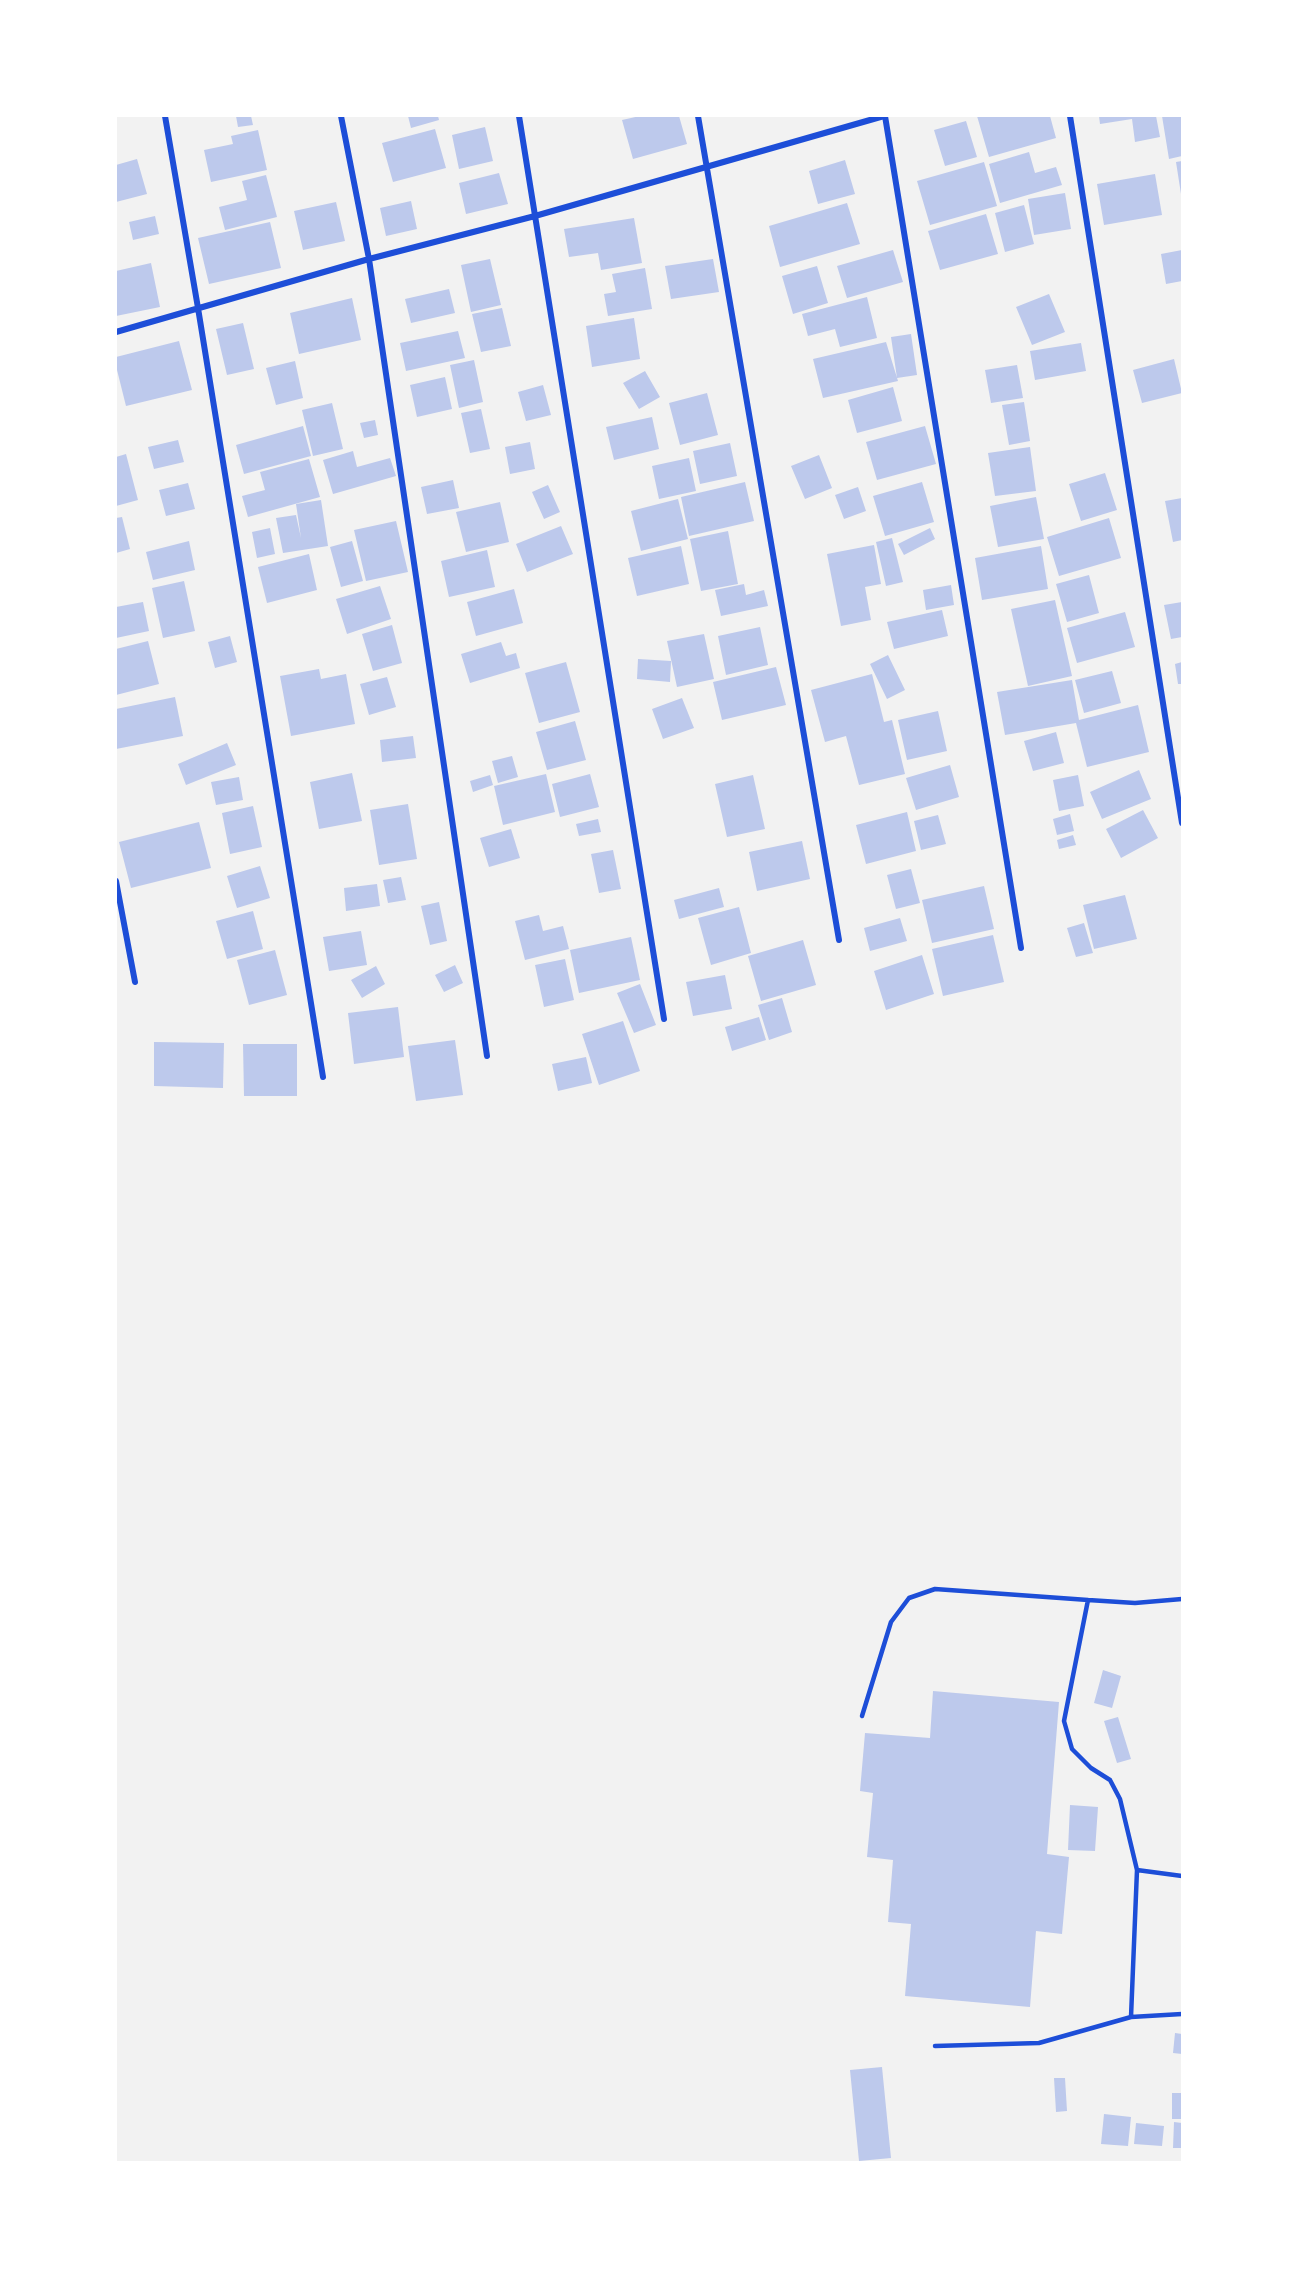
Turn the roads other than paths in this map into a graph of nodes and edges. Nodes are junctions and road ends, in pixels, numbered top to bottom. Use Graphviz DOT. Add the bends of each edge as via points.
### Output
graph roads {
  1 [pos="165,116"];
  2 [pos="341,116"];
  3 [pos="519,116"];
  4 [pos="699,116"];
  5 [pos="884,116"];
  6 [pos="1070,116"];
  7 [pos="706,165"];
  8 [pos="535,216"];
  9 [pos="369,259"];
  10 [pos="198,308"];
  11 [pos="116,332"];
  12 [pos="1182,823"];
  13 [pos="116,881"];
  14 [pos="839,940"];
  15 [pos="1021,948"];
  16 [pos="135,982"];
  17 [pos="664,1019"];
  18 [pos="487,1056"];
  19 [pos="323,1077"];
  20 [pos="1182,1599"];
  21 [pos="1088,1600"];
  22 [pos="862,1716"];
  23 [pos="1137,1870"];
  24 [pos="1182,1876"];
  25 [pos="1182,2014"];
  26 [pos="1131,2017"];
  27 [pos="935,2046"];
  1 -- 10 [label="street"];
  2 -- 9 [label="street"];
  3 -- 8 [label="street"];
  4 -- 7 [label="street"];
  5 -- 7 [label="street"];
  5 -- 15 [label="street"];
  6 -- 12 [label="street"];
  7 -- 8 [label="street"];
  7 -- 14 [label="street"];
  8 -- 9 [label="street"];
  8 -- 17 [label="street"];
  9 -- 10 [label="street"];
  9 -- 18 [label="street"];
  10 -- 11 [label="street"];
  10 -- 19 [label="street"];
  13 -- 16 [label="street"];
  20 -- 21 [label="lane" via="1135,1603"];
  21 -- 22 [label="lane" via="935,1589 909,1598 891,1622"];
  21 -- 23 [label="lane" via="1064,1721 1072,1749 1110,1780 1120,1799"];
  23 -- 24 [label="lane"];
  23 -- 26 [label="lane"];
  25 -- 26 [label="lane"];
  26 -- 27 [label="lane" via="1039,2043"];
}
